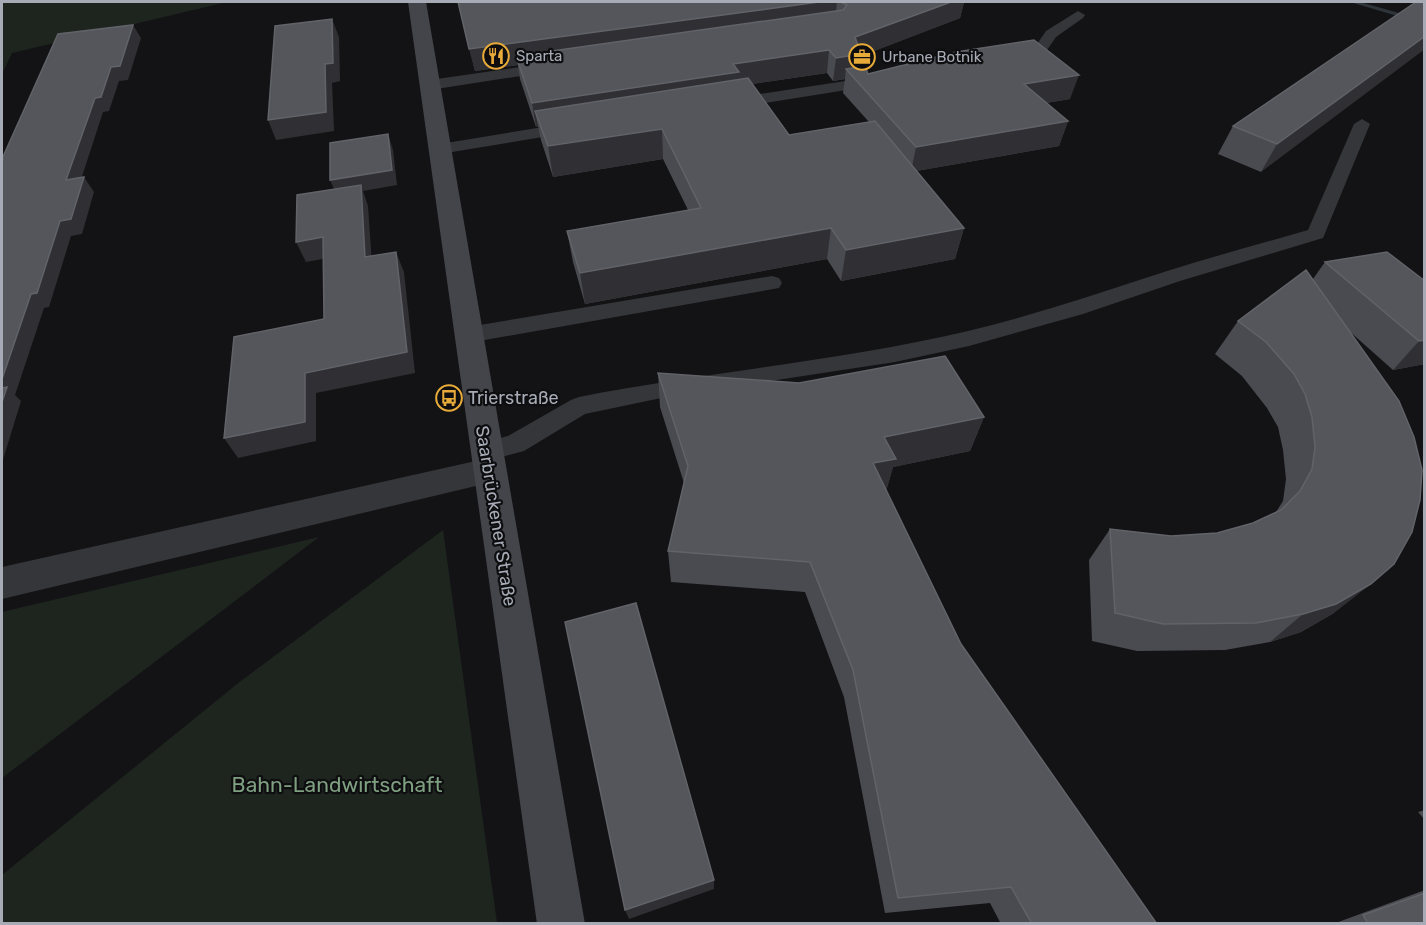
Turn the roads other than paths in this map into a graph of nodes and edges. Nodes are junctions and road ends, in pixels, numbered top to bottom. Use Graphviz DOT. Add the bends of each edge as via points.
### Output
graph roads {
  1 [pos="417,2"];
  2 [pos="1078,15"];
  3 [pos="998,62"];
  4 [pos="574,64"];
  5 [pos="892,78"];
  6 [pos="430,86"];
  7 [pos="715,106"];
  8 [pos="1362,124"];
  9 [pos="586,125"];
  10 [pos="440,149"];
  11 [pos="772,282"];
  12 [pos="468,335"];
  13 [pos="487,461"];
  14 [pos="2,583"];
  15 [pos="561,924"];
  1 -- 6 [label="street, Saarbrückener Straße"];
  2 -- 3 [label="lane" via="1051,34 1038,53"];
  4 -- 6 [label="lane"];
  5 -- 7 [label="lane"];
  6 -- 10 [label="street, Saarbrückener Straße"];
  8 -- 13 [label="lane" via="1316,234 969,338 895,354 579,406"];
  9 -- 10 [label="lane"];
  10 -- 12 [label="street, Saarbrückener Straße"];
  11 -- 12 [label="lane"];
  12 -- 13 [label="street, Saarbrückener Straße"];
  13 -- 14 [label="street"];
  13 -- 15 [label="street, Saarbrückener Straße"];
}
